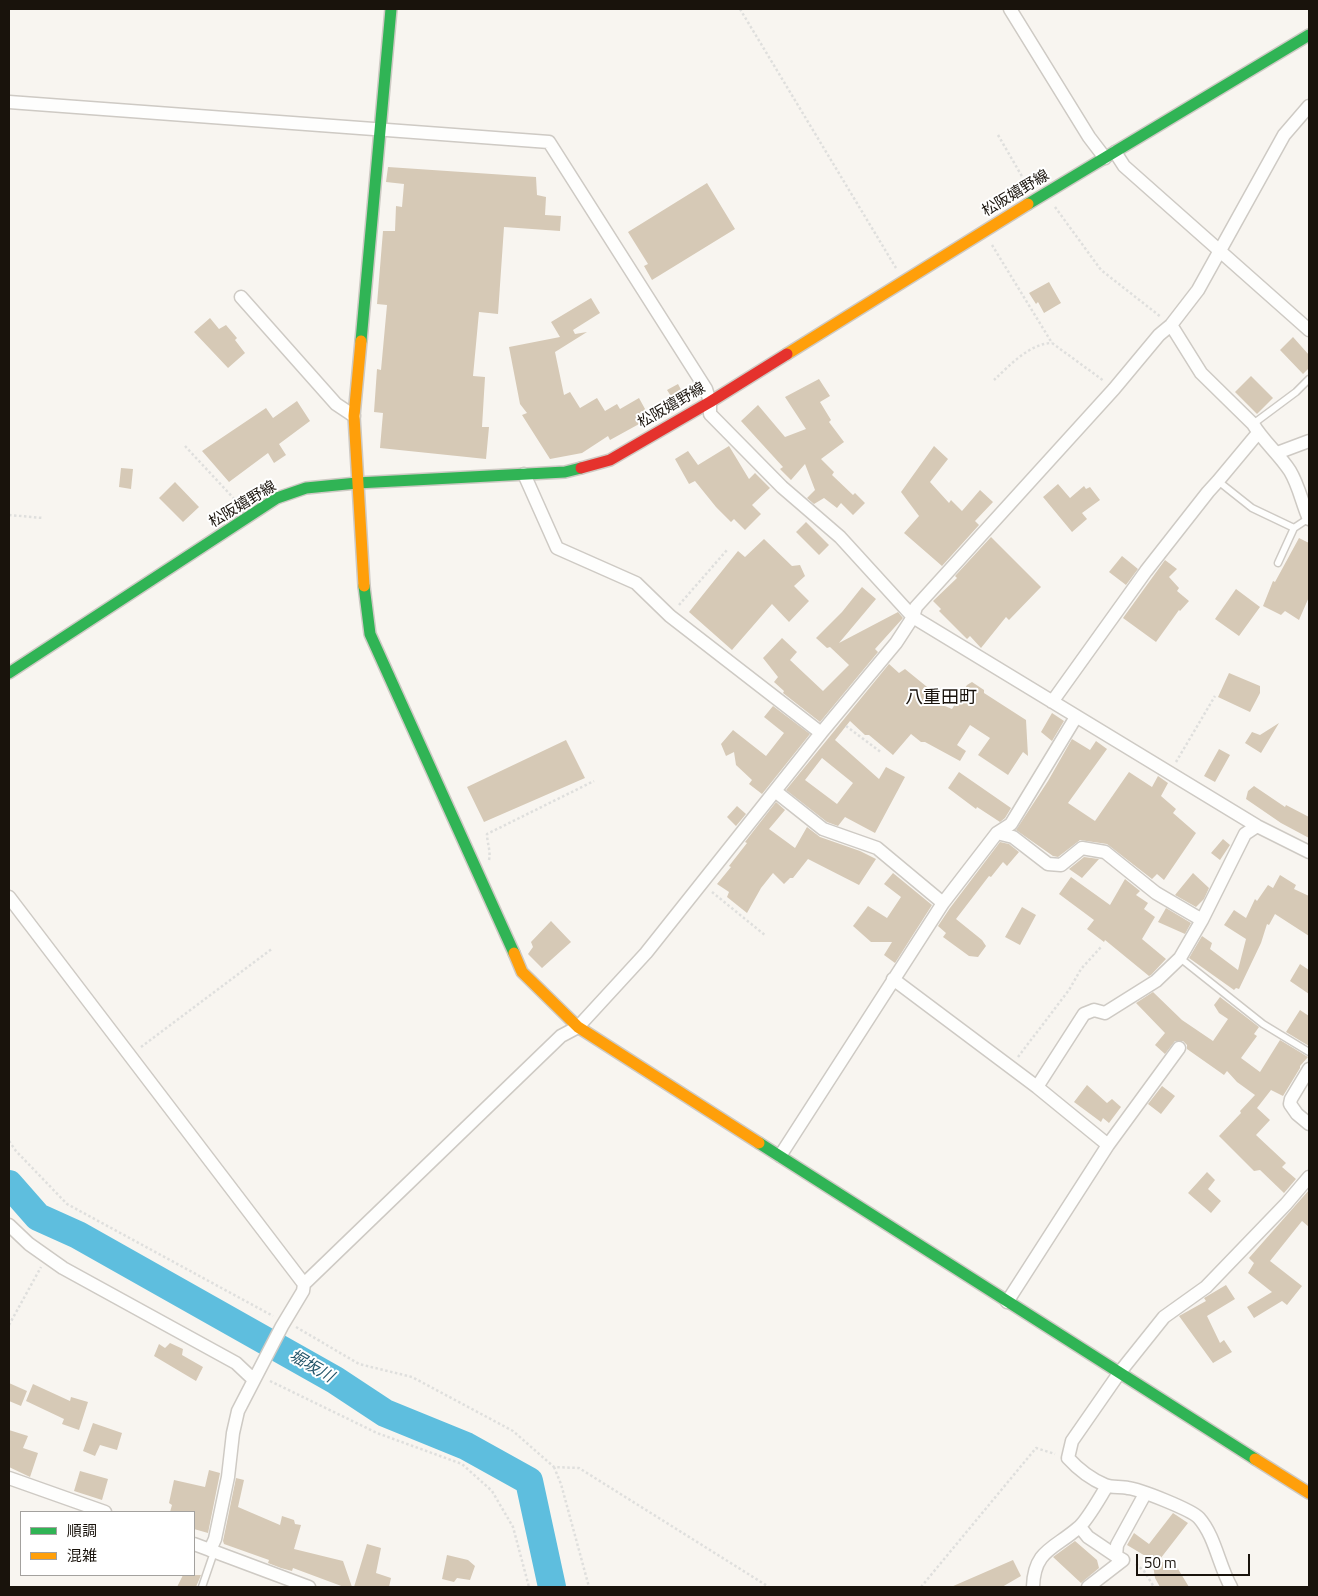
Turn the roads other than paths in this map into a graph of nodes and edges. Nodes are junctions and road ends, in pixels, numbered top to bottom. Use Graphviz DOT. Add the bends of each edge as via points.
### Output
graph roads {
  1 [pos="391,9"];
  2 [pos="1010,9"];
  3 [pos="1309,35"];
  4 [pos="9,102"];
  5 [pos="1309,106"];
  6 [pos="379,130"];
  7 [pos="1110,155"];
  8 [pos="1220,250"];
  9 [pos="241,297"];
  10 [pos="1171,325"];
  11 [pos="1309,330"];
  12 [pos="1309,379"];
  13 [pos="710,402"];
  14 [pos="354,416"];
  15 [pos="1255,429"];
  16 [pos="1309,441"];
  17 [pos="1277,453"];
  18 [pos="524,474"];
  19 [pos="1218,481"];
  20 [pos="358,483"];
  21 [pos="1309,518"];
  22 [pos="1294,528"];
  23 [pos="1278,563"];
  24 [pos="913,617"];
  25 [pos="9,673"];
  26 [pos="1052,702"];
  27 [pos="1076,717"];
  28 [pos="821,733"];
  29 [pos="775,791"];
  30 [pos="1256,826"];
  31 [pos="997,833"];
  32 [pos="1309,852"];
  33 [pos="9,897"];
  34 [pos="943,903"];
  35 [pos="1202,920"];
  36 [pos="1180,958"];
  37 [pos="893,979"];
  38 [pos="578,1027"];
  39 [pos="1179,1048"];
  40 [pos="1309,1052"];
  41 [pos="1309,1069"];
  42 [pos="1037,1087"];
  43 [pos="1309,1124"];
  44 [pos="1108,1145"];
  45 [pos="780,1156"];
  46 [pos="1309,1176"];
  47 [pos="9,1225"];
  48 [pos="304,1284"];
  49 [pos="1007,1302"];
  50 [pos="1120,1372"];
  51 [pos="256,1376"];
  52 [pos="9,1478"];
  53 [pos="1107,1486"];
  54 [pos="1309,1493"];
  55 [pos="1145,1494"];
  56 [pos="102,1511"];
  57 [pos="1080,1528"];
  58 [pos="195,1544"];
  59 [pos="212,1551"];
  60 [pos="1119,1558"];
  61 [pos="202,1587"];
  62 [pos="309,1587"];
  63 [pos="1033,1587"];
  64 [pos="1088,1587"];
  65 [pos="1231,1587"];
  1 -- 6 [label="street"];
  2 -- 7 [label="street" via="1090,137"];
  3 -- 7 [label="street, 松阪嬉野線"];
  4 -- 6 [label="street"];
  5 -- 8 [label="street" via="1284,135"];
  6 -- 13 [label="street" via="549,142 706,389"];
  6 -- 14 [label="street"];
  7 -- 8 [label="street"];
  7 -- 13 [label="street, 松阪嬉野線"];
  8 -- 10 [label="street" via="1198,290"];
  8 -- 11 [label="street"];
  9 -- 14 [label="street" via="336,404"];
  10 -- 15 [label="street" via="1201,373"];
  10 -- 24 [label="street" via="1159,334 916,606"];
  12 -- 15 [label="lane"];
  13 -- 18 [label="street, 松阪嬉野線" via="610,460 565,472"];
  13 -- 24 [label="street" via="710,414 782,487 840,536"];
  14 -- 20 [label="street"];
  15 -- 17 [label="street"];
  15 -- 19 [label="street"];
  16 -- 17 [label="street"];
  17 -- 21 [label="street" via="1296,482"];
  18 -- 20 [label="street, 松阪嬉野線"];
  18 -- 28 [label="street" via="557,548 636,583 670,616"];
  19 -- 22 [label="lane" via="1252,508"];
  19 -- 26 [label="street" via="1146,571"];
  20 -- 25 [label="street, 松阪嬉野線" via="306,488 277,498"];
  20 -- 38 [label="street" via="364,601 370,634 522,972"];
  21 -- 22 [label="lane"];
  22 -- 23 [label="lane"];
  24 -- 26 [label="street"];
  24 -- 28 [label="street" via="896,643"];
  26 -- 27 [label="street"];
  27 -- 30 [label="street"];
  27 -- 31 [label="street" via="1011,824"];
  28 -- 29 [label="street"];
  29 -- 34 [label="street" via="823,829 877,848"];
  29 -- 38 [label="street" via="646,953"];
  30 -- 32 [label="street"];
  30 -- 35 [label="street" via="1245,834"];
  31 -- 34 [label="street"];
  31 -- 35 [label="street" via="1013,837 1048,864 1061,865 1082,848 1105,852 1156,892"];
  33 -- 48 [label="street"];
  34 -- 37 [label="street"];
  35 -- 36 [label="street"];
  36 -- 40 [label="lane" via="1264,1024"];
  36 -- 42 [label="street" via="1156,981 1105,1013 1094,1010 1084,1014"];
  37 -- 42 [label="street"];
  37 -- 45 [label="street"];
  38 -- 45 [label="street"];
  38 -- 48 [label="street" via="560,1036"];
  39 -- 44 [label="street"];
  41 -- 43 [label="street" via="1290,1104"];
  42 -- 44 [label="street"];
  44 -- 49 [label="street"];
  45 -- 49 [label="street"];
  46 -- 50 [label="street" via="1206,1287 1164,1317"];
  47 -- 51 [label="street" via="45,1256"];
  48 -- 51 [label="street"];
  49 -- 50 [label="street"];
  50 -- 53 [label="street" via="1072,1441 1068,1458 1078,1469"];
  50 -- 54 [label="street"];
  51 -- 59 [label="street" via="238,1411"];
  52 -- 56 [label="street"];
  53 -- 55 [label="street" via="1130,1488"];
  53 -- 57 [label="street"];
  55 -- 60 [label="street" via="1117,1545"];
  55 -- 65 [label="street" via="1199,1518 1212,1540"];
  57 -- 60 [label="street" via="1088,1538"];
  57 -- 63 [label="street" via="1050,1547 1037,1563"];
  58 -- 59 [label="street"];
  59 -- 61 [label="lane"];
  59 -- 62 [label="street"];
  60 -- 64 [label="street"];
}
